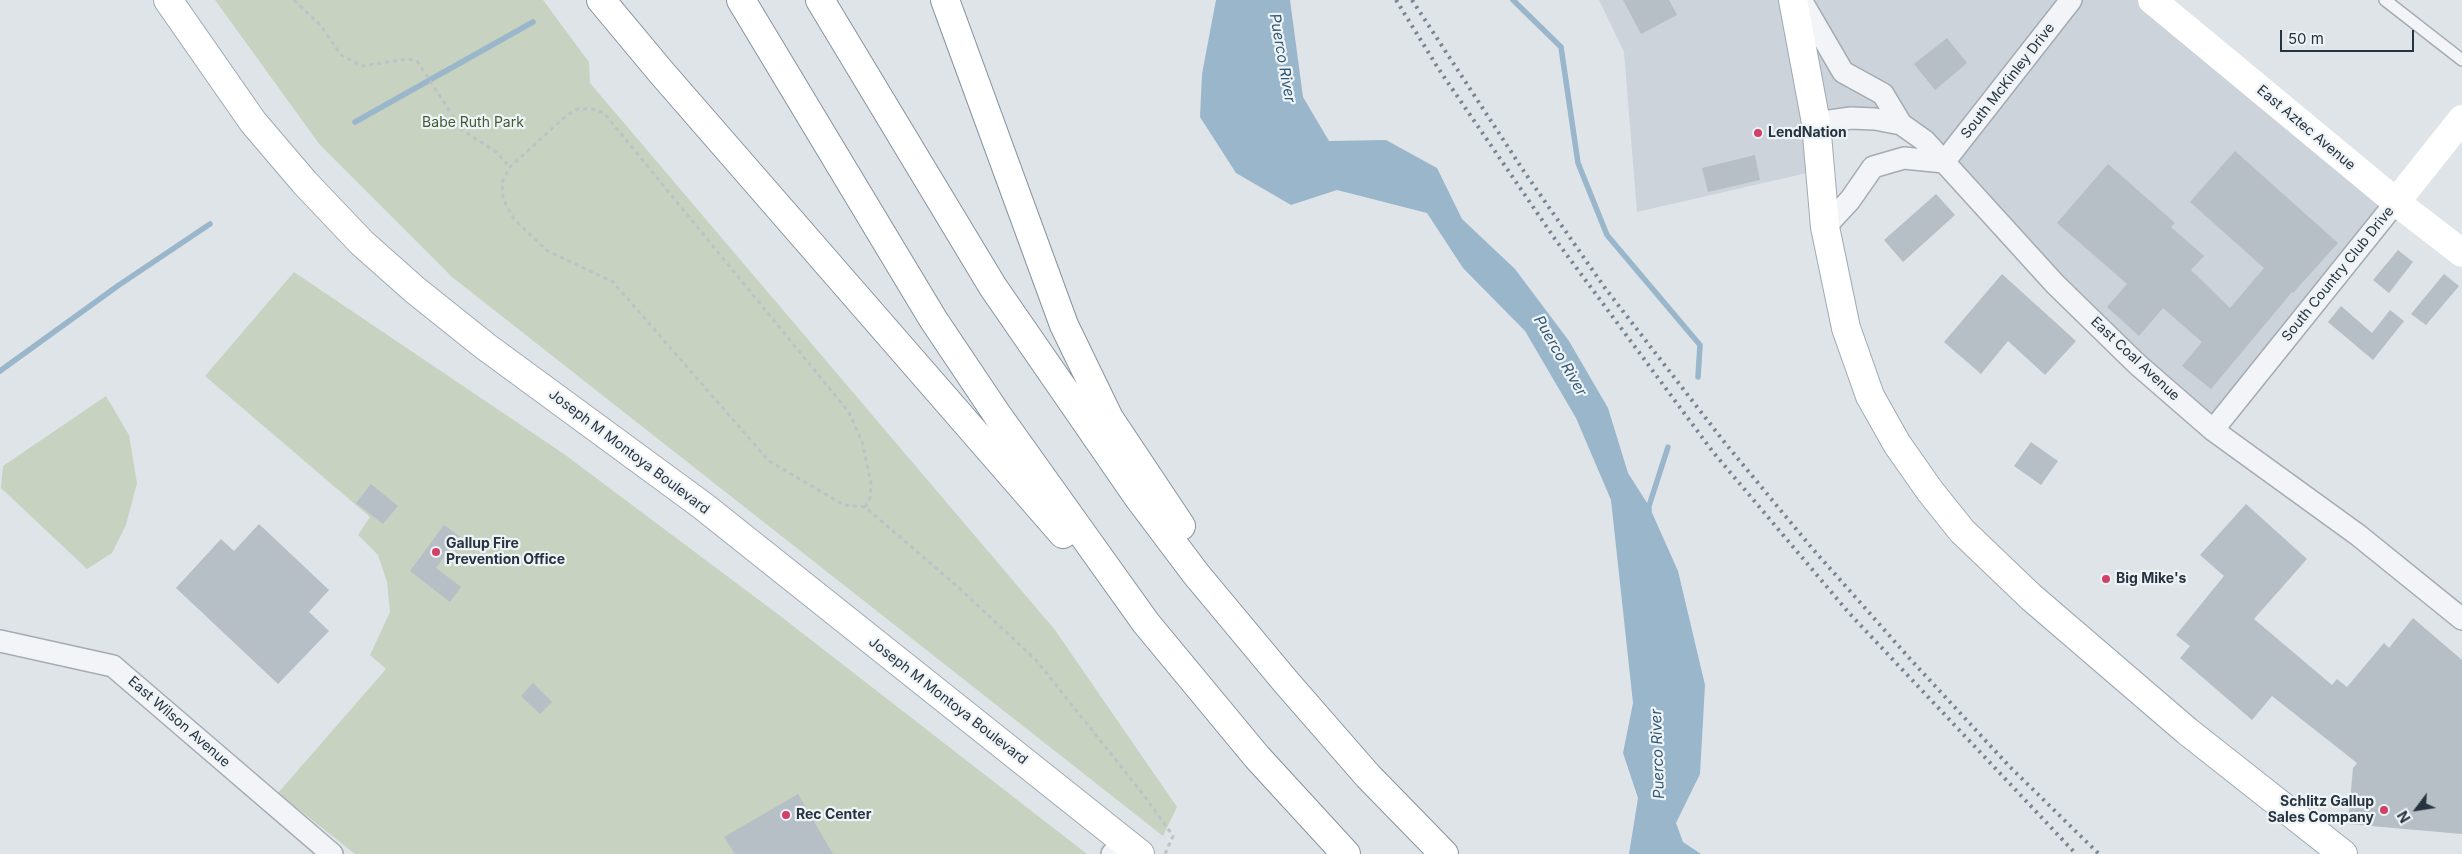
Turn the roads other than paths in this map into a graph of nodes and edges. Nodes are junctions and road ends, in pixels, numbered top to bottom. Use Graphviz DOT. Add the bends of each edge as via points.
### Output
graph roads {
  1 [pos="168,0"];
  2 [pos="601,0"];
  3 [pos="741,0"];
  4 [pos="820,0"];
  5 [pos="945,0"];
  6 [pos="1793,0"];
  7 [pos="1801,0"];
  8 [pos="2072,0"];
  9 [pos="2152,0"];
  10 [pos="2384,0"];
  11 [pos="2462,60"];
  12 [pos="2462,119"];
  13 [pos="1816,123"];
  14 [pos="1901,124"];
  15 [pos="1944,162"];
  16 [pos="2396,202"];
  17 [pos="1825,227"];
  18 [pos="2462,253"];
  19 [pos="2213,430"];
  20 [pos="2462,619"];
  21 [pos="0,641"];
  22 [pos="1286,682"];
  23 [pos="1257,757"];
  24 [pos="1126,850"];
  25 [pos="332,854"];
  26 [pos="1346,854"];
  27 [pos="1444,854"];
  28 [pos="2343,854"];
  1 -- 24 [label="main road, Joseph M Montoya Boulevard" via="254,122 298,176 362,243 485,346 703,506"];
  2 -- 23 [label="main road"];
  3 -- 23 [label="main road" via="933,319 998,416 1146,623"];
  4 -- 22 [label="main road" via="993,287 1138,497 1196,574"];
  5 -- 22 [label="main road" via="1064,325 1109,418"];
  6 -- 13 [label="main road"];
  7 -- 14 [label="street" via="1843,72 1883,94"];
  8 -- 15 [label="street, South McKinley Drive"];
  9 -- 16 [label="main road, East Aztec Avenue"];
  10 -- 11 [label="lane"];
  12 -- 16 [label="main road, South Country Club Drive"];
  13 -- 14 [label="street, East Coal Avenue" via="1851,118"];
  13 -- 17 [label="main road"];
  14 -- 15 [label="street, East Coal Avenue" via="1925,141"];
  15 -- 17 [label="street" via="1904,158 1873,167 1850,200"];
  15 -- 19 [label="street, East Coal Avenue" via="2055,284 2137,364"];
  16 -- 18 [label="main road, East Aztec Avenue"];
  16 -- 19 [label="street, South Country Club Drive"];
  17 -- 28 [label="main road" via="1846,328 1870,396 1903,452 1962,531 2031,597 2187,732"];
  19 -- 20 [label="street, East Coal Avenue" via="2358,535"];
  21 -- 25 [label="street, East Wilson Avenue" via="113,666"];
  22 -- 27 [label="main road" via="1368,776"];
  23 -- 26 [label="main road"];
}
